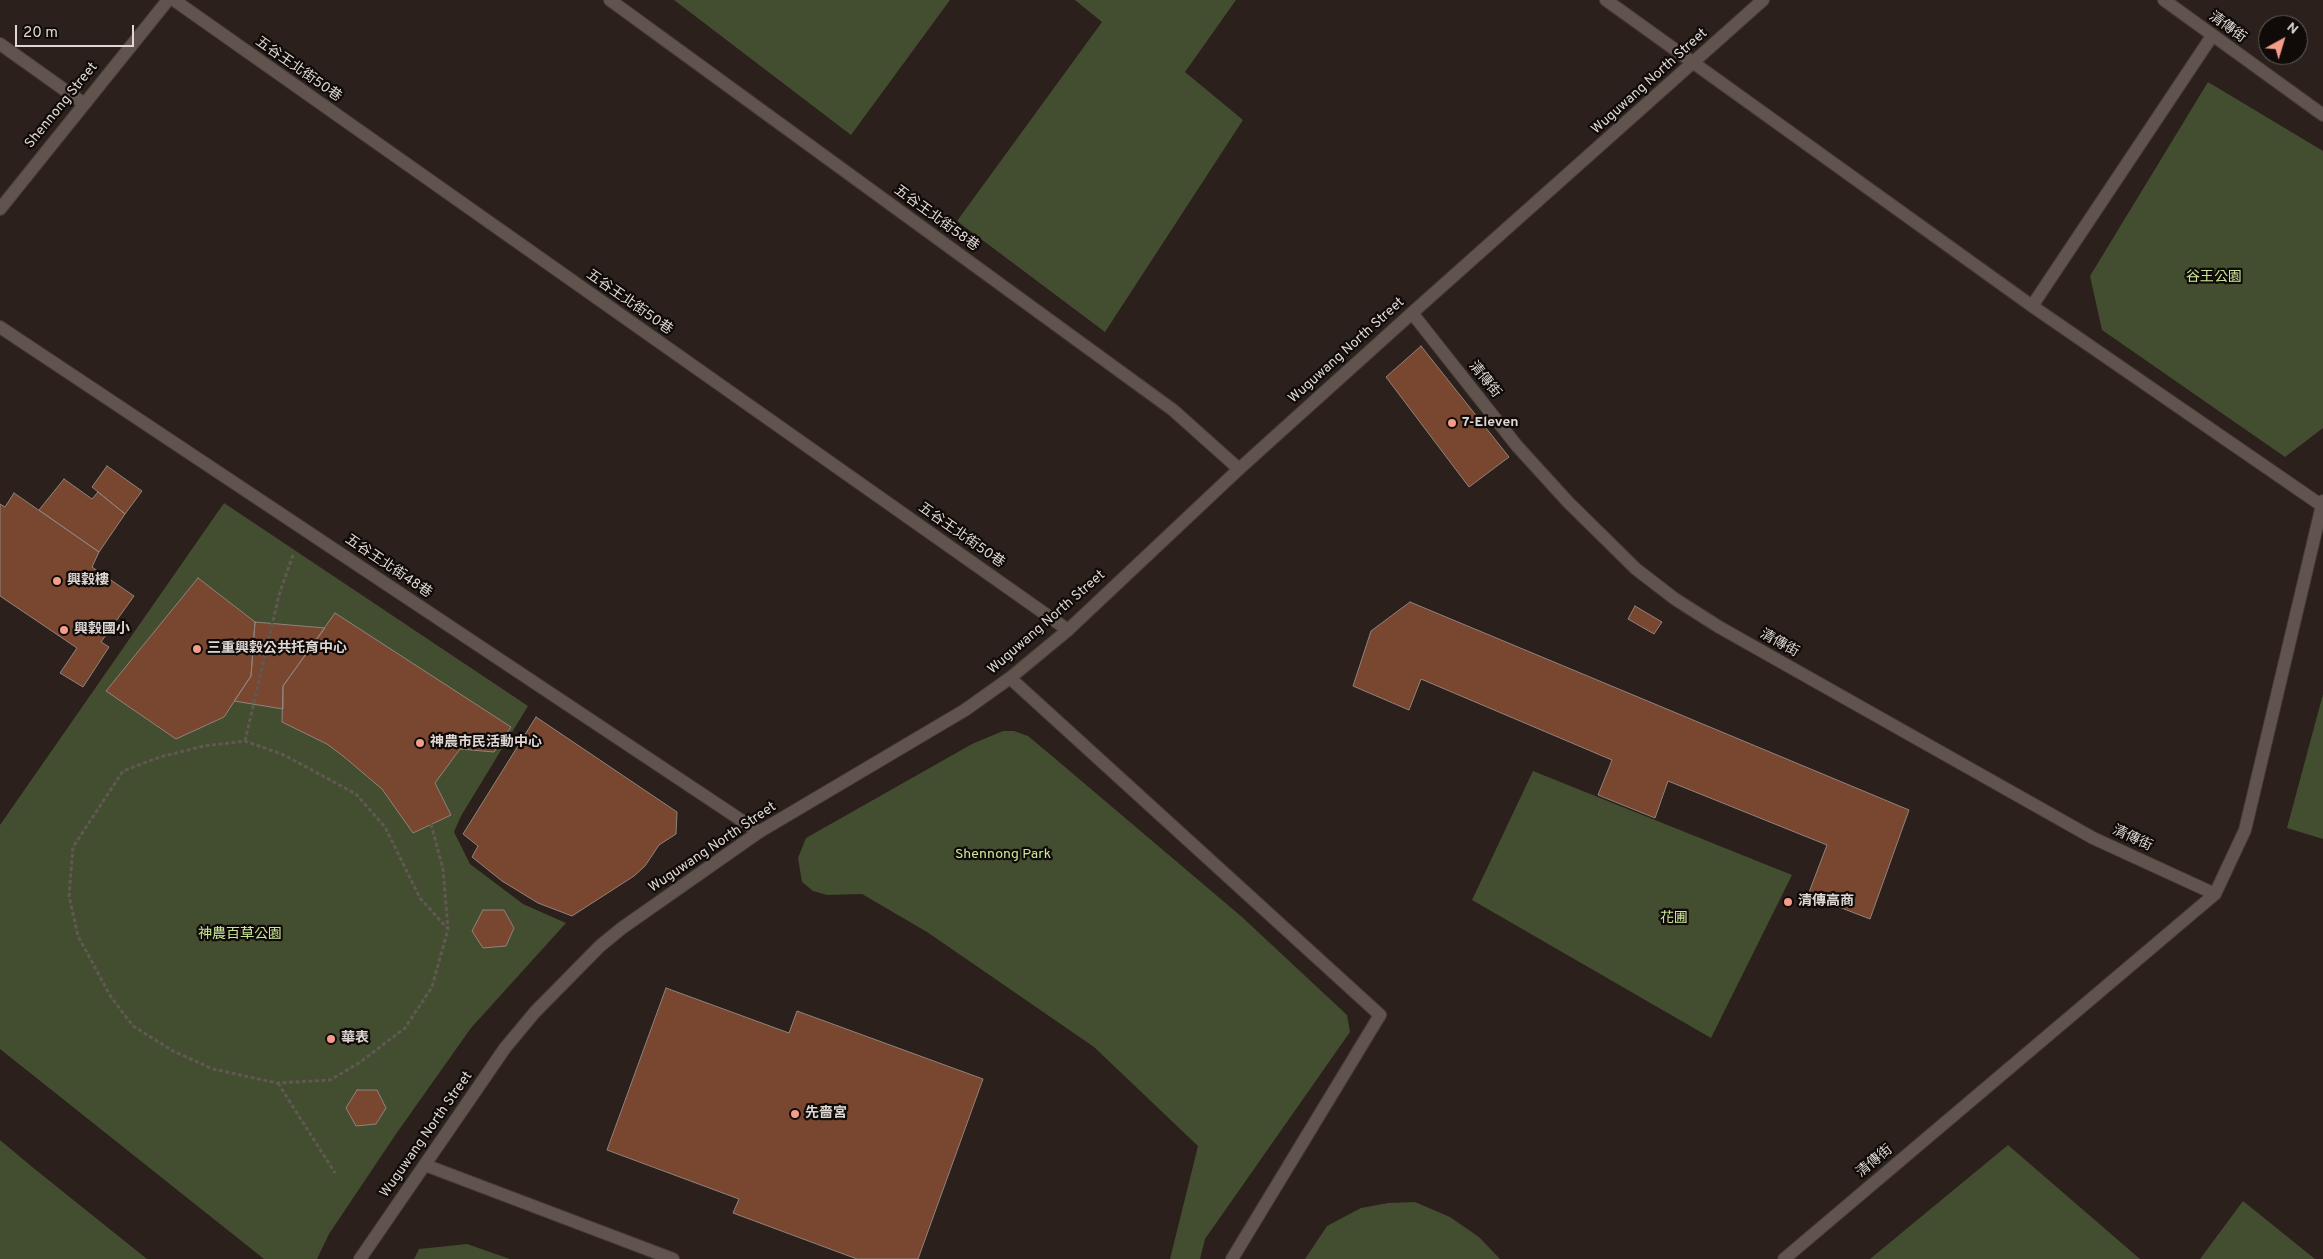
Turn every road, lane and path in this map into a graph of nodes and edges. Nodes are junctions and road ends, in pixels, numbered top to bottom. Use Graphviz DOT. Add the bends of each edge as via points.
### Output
graph roads {
  1 [pos="168,0"];
  2 [pos="174,0"];
  3 [pos="610,0"];
  4 [pos="1606,0"];
  5 [pos="1763,0"];
  6 [pos="2164,0"];
  7 [pos="2212,36"];
  8 [pos="0,44"];
  9 [pos="1695,63"];
  10 [pos="83,103"];
  11 [pos="2323,115"];
  12 [pos="0,209"];
  13 [pos="2032,306"];
  14 [pos="1412,313"];
  15 [pos="0,328"];
  16 [pos="1239,469"];
  17 [pos="2322,503"];
  18 [pos="303,529"];
  19 [pos="1068,630"];
  20 [pos="1010,678"];
  21 [pos="244,741"];
  22 [pos="431,824"];
  23 [pos="759,832"];
  24 [pos="2215,894"];
  25 [pos="448,929"];
  26 [pos="277,1082"];
  27 [pos="425,1165"];
  28 [pos="336,1173"];
  29 [pos="360,1259"];
  30 [pos="673,1259"];
  31 [pos="1232,1259"];
  32 [pos="1784,1259"];
  1 -- 10 [label="street, Shennong Street"];
  2 -- 19 [label="street, 五谷王北街50巷"];
  3 -- 16 [label="street, 五谷王北街58巷" via="1173,410"];
  4 -- 9 [label="street"];
  5 -- 9 [label="street, Wuguwang North Street"];
  6 -- 7 [label="street, 清傳街"];
  7 -- 11 [label="street, 清傳街"];
  7 -- 13 [label="street"];
  8 -- 10 [label="street"];
  9 -- 13 [label="street"];
  9 -- 14 [label="street, Wuguwang North Street"];
  10 -- 12 [label="street, Shennong Street"];
  13 -- 17 [label="street"];
  14 -- 16 [label="street, Wuguwang North Street"];
  14 -- 24 [label="street, 清傳街" via="1517,446 1568,502 1636,569 1675,599 2093,838"];
  15 -- 18 [label="street, 五谷王北街48巷"];
  16 -- 19 [label="street, Wuguwang North Street"];
  17 -- 24 [label="street, 清傳街" via="2245,830"];
  18 -- 21 [label="path" via="279,596"];
  18 -- 23 [label="street, 五谷王北街48巷"];
  19 -- 20 [label="street, Wuguwang North Street"];
  20 -- 23 [label="street, Wuguwang North Street" via="965,710"];
  20 -- 31 [label="street" via="1380,1015"];
  21 -- 25 [label="path" via="284,755 356,794 385,827 420,898"];
  21 -- 26 [label="path" via="186,750 123,771 73,847 69,896 78,936 111,997 133,1026 173,1051 213,1069"];
  22 -- 25 [label="path" via="443,869"];
  23 -- 27 [label="street, Wuguwang North Street" via="622,928 587,958 505,1048"];
  24 -- 32 [label="street, 清傳街"];
  25 -- 26 [label="path" via="432,987 405,1028 359,1063 330,1080"];
  26 -- 28 [label="path"];
  27 -- 29 [label="street, Wuguwang North Street"];
  27 -- 30 [label="street"];
}
